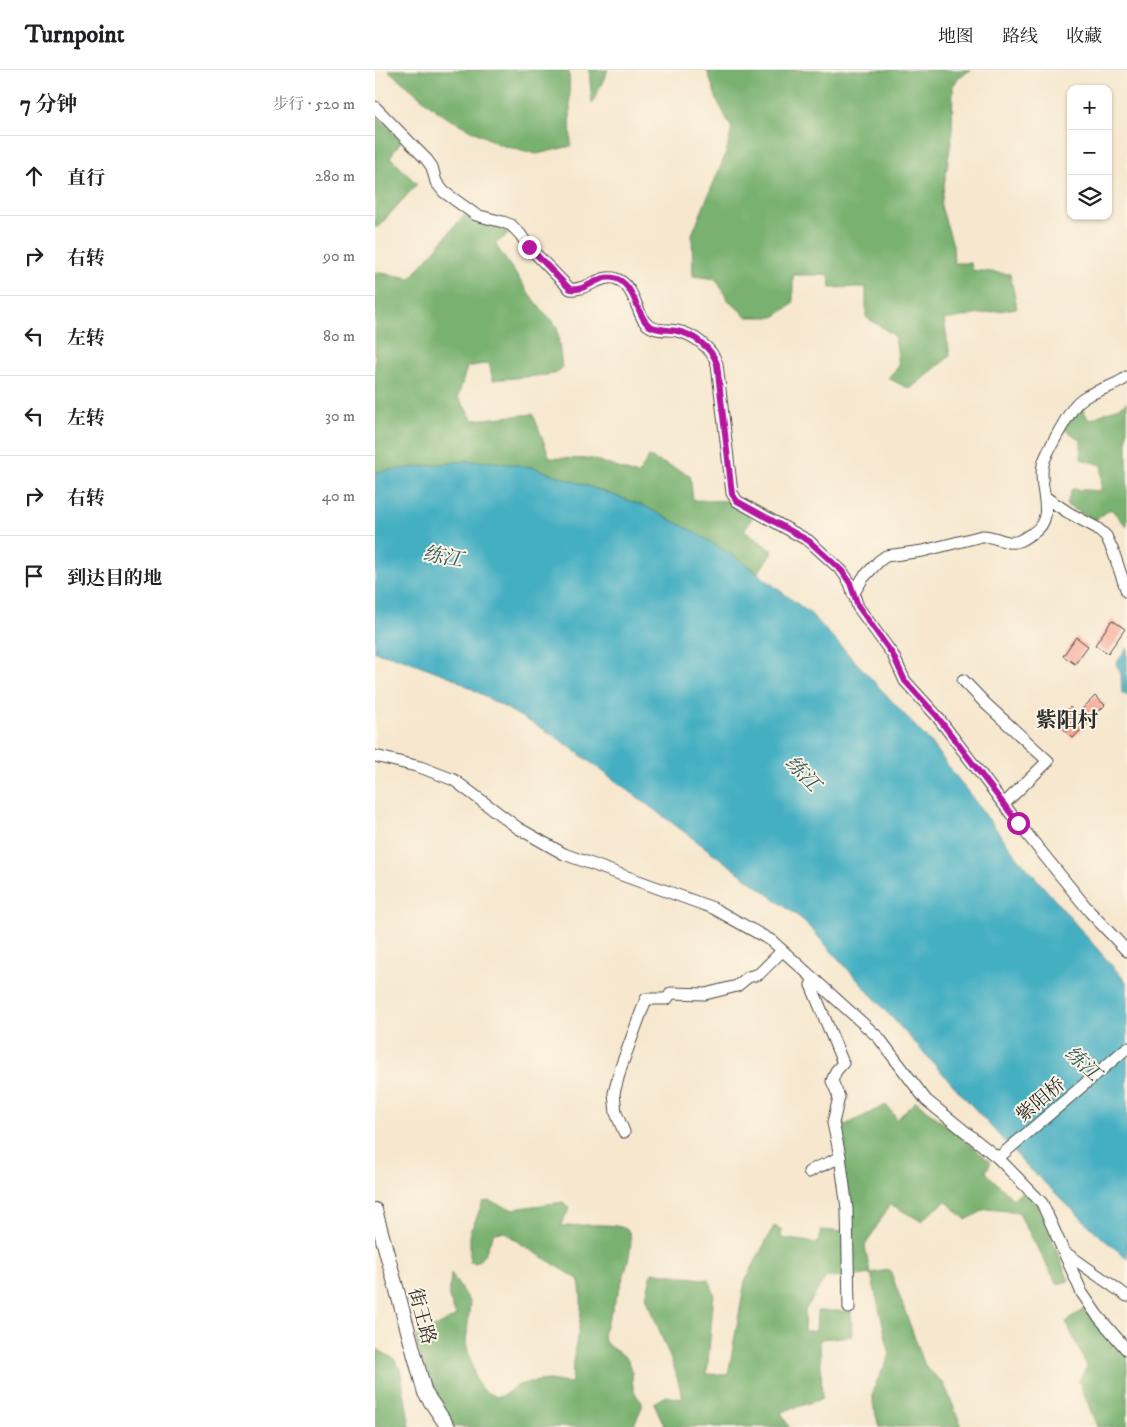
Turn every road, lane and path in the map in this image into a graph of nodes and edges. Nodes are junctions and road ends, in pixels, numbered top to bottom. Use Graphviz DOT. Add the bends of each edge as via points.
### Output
graph roads {
  1 [pos="375,107"];
  2 [pos="1127,377"];
  3 [pos="1045,497"];
  4 [pos="1127,592"];
  5 [pos="853,594"];
  6 [pos="963,680"];
  7 [pos="375,756"];
  8 [pos="1004,804"];
  9 [pos="1127,950"];
  10 [pos="782,951"];
  11 [pos="813,980"];
  12 [pos="1127,1048"];
  13 [pos="624,1132"];
  14 [pos="840,1156"];
  15 [pos="998,1158"];
  16 [pos="809,1172"];
  17 [pos="375,1210"];
  18 [pos="1063,1251"];
  19 [pos="1127,1296"];
  20 [pos="849,1308"];
  21 [pos="1127,1350"];
  22 [pos="448,1427"];
  1 -- 5 [label="street" via="432,166 436,182 444,192 476,215 511,225 570,289 609,278 617,279 634,297 648,325 692,337 711,353 717,364 734,498 815,545 842,571"];
  2 -- 3 [label="street" via="1086,397 1073,408 1043,464"];
  3 -- 4 [label="street" via="1105,536"];
  3 -- 5 [label="street" via="1043,522 1022,539 1006,542 982,536 923,552 886,556 863,578"];
  5 -- 8 [label="street" via="893,655 905,681 936,715"];
  6 -- 8 [label="street" via="1048,761"];
  7 -- 10 [label="street" via="420,767 453,780 518,828 564,854 713,908 772,941"];
  8 -- 9 [label="street" via="1089,912"];
  10 -- 11 [label="street"];
  10 -- 13 [label="street" via="759,974 737,986 705,994 671,993 667,999 646,999 614,1093 616,1113"];
  11 -- 14 [label="street" via="811,985 843,1063 832,1081 839,1097 833,1123"];
  11 -- 15 [label="street" via="879,1038 926,1100"];
  12 -- 15 [label="street, 紫阳桥"];
  14 -- 16 [label="street"];
  14 -- 20 [label="street" via="847,1209"];
  15 -- 18 [label="street" via="1042,1203"];
  17 -- 22 [label="main road, 街王路" via="425,1393"];
  18 -- 19 [label="street"];
  18 -- 21 [label="street" via="1090,1306"];
}
